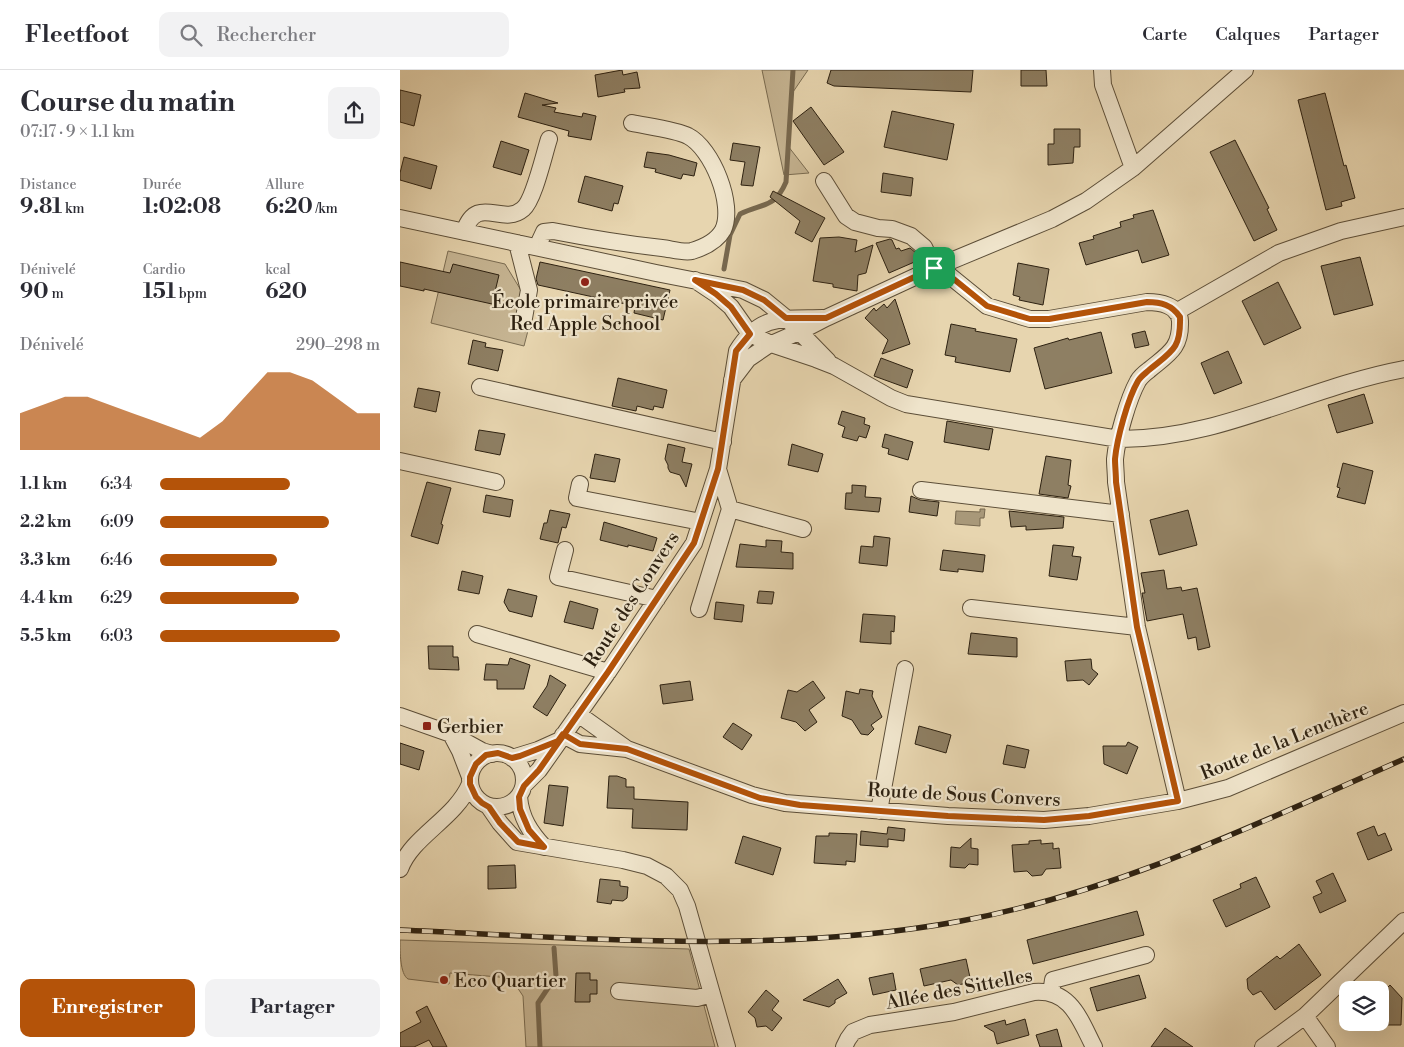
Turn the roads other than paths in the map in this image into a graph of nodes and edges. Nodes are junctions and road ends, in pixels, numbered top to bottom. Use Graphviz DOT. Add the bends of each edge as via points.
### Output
graph roads {
  1 [pos="1102,70"];
  2 [pos="1245,70"];
  3 [pos="632,123"];
  4 [pos="549,139"];
  5 [pos="1133,168"];
  6 [pos="824,181"];
  7 [pos="1404,217"];
  8 [pos="400,218"];
  9 [pos="464,232"];
  10 [pos="516,243"];
  11 [pos="537,247"];
  12 [pos="934,268"];
  13 [pos="695,280"];
  14 [pos="1176,312"];
  15 [pos="524,318"];
  16 [pos="786,318"];
  17 [pos="826,318"];
  18 [pos="801,331"];
  19 [pos="750,334"];
  20 [pos="771,344"];
  21 [pos="834,366"];
  22 [pos="1404,369"];
  23 [pos="732,380"];
  24 [pos="480,387"];
  25 [pos="1119,439"];
  26 [pos="723,442"];
  27 [pos="400,461"];
  28 [pos="718,469"];
  29 [pos="496,482"];
  30 [pos="580,484"];
  31 [pos="921,490"];
  32 [pos="730,509"];
  33 [pos="1121,514"];
  34 [pos="701,522"];
  35 [pos="803,529"];
  36 [pos="565,550"];
  37 [pos="657,599"];
  38 [pos="971,608"];
  39 [pos="699,609"];
  40 [pos="1137,627"];
  41 [pos="477,634"];
  42 [pos="905,669"];
  43 [pos="608,672"];
  44 [pos="1404,713"];
  45 [pos="578,714"];
  46 [pos="400,716"];
  47 [pos="451,734"];
  48 [pos="561,738"];
  49 [pos="627,749"];
  50 [pos="492,754"];
  51 [pos="512,758"];
  52 [pos="470,780"];
  53 [pos="521,791"];
  54 [pos="1178,801"];
  55 [pos="487,805"];
  56 [pos="879,810"];
  57 [pos="446,818"];
  58 [pos="544,847"];
  59 [pos="400,869"];
  60 [pos="1404,921"];
  61 [pos="1146,955"];
  62 [pos="619,990"];
  63 [pos="1052,993"];
  64 [pos="712,994"];
  65 [pos="1305,1016"];
  66 [pos="727,1047"];
  67 [pos="844,1047"];
  68 [pos="1094,1047"];
  69 [pos="1263,1047"];
  70 [pos="1327,1047"];
  1 -- 5 [label="street" via="1103,85"];
  2 -- 5 [label="street, Route des Convers"];
  3 -- 11 [label="street" via="687,135 700,144 713,164 725,199 727,215 723,230 714,242 691,251 553,231 544,232"];
  4 -- 9 [label="street" via="523,209 503,214 477,213 471,216"];
  5 -- 12 [label="street, Route des Convers" via="1086,201 1052,219"];
  6 -- 12 [label="street" via="846,216 855,222 911,236 924,247"];
  7 -- 14 [label="street" via="1341,231 1279,253"];
  8 -- 9 [label="street"];
  9 -- 10 [label="street"];
  10 -- 11 [label="street"];
  10 -- 15 [label="street" via="529,290"];
  11 -- 13 [label="street"];
  12 -- 14 [label="street" via="950,276 987,306 1030,319 1049,319 1147,302 1159,302"];
  12 -- 17 [label="street, Route des Convers"];
  13 -- 16 [label="street" via="743,290 764,300"];
  13 -- 19 [label="street" via="731,307"];
  14 -- 25 [label="street" via="1180,317 1178,342 1140,378"];
  16 -- 17 [label="street, Route des Convers"];
  16 -- 18 [label="street"];
  16 -- 19 [label="street, Route des Convers" via="771,321"];
  17 -- 18 [label="street, Route des Convers"];
  18 -- 20 [label="street, Route des Convers"];
  18 -- 21 [label="street"];
  19 -- 20 [label="street"];
  19 -- 23 [label="street, Route des Convers" via="736,351"];
  20 -- 21 [label="street"];
  20 -- 23 [label="street, Route des Convers" via="748,359"];
  21 -- 25 [label="street" via="906,404"];
  22 -- 25 [label="street" via="1236,420 1183,433"];
  23 -- 26 [label="street, Route des Convers"];
  24 -- 26 [label="street"];
  25 -- 33 [label="street" via="1115,459"];
  26 -- 28 [label="street, Route des Convers"];
  27 -- 29 [label="street"];
  28 -- 32 [label="street"];
  28 -- 34 [label="street, Route des Convers"];
  30 -- 34 [label="street" via="576,498"];
  31 -- 33 [label="street"];
  32 -- 35 [label="street"];
  32 -- 39 [label="street"];
  33 -- 40 [label="street"];
  34 -- 37 [label="street, Route des Convers" via="694,543"];
  36 -- 37 [label="street" via="558,577"];
  37 -- 43 [label="street, Route des Convers"];
  38 -- 40 [label="street"];
  40 -- 54 [label="street"];
  41 -- 43 [label="street"];
  42 -- 56 [label="street"];
  43 -- 45 [label="street, Route des Convers"];
  44 -- 54 [label="street, Route de la Lenchère" via="1228,788"];
  45 -- 48 [label="street, Route des Convers"];
  45 -- 49 [label="street, Route de Sous Convers"];
  46 -- 47 [label="street"];
  47 -- 50 [label="street"];
  47 -- 52 [label="street"];
  48 -- 49 [label="street, Route de Sous Convers" via="580,744"];
  48 -- 51 [label="street, Route des Convers"];
  48 -- 53 [label="street, Route des Convers"];
  49 -- 56 [label="street, Route de Sous Convers" via="760,798 800,805"];
  50 -- 51 [label="street"];
  50 -- 52 [label="street" via="476,764"];
  51 -- 53 [label="street" via="524,774"];
  52 -- 55 [label="street" via="476,797"];
  52 -- 57 [label="street" via="466,793"];
  53 -- 55 [label="street" via="513,803 505,807"];
  53 -- 58 [label="street" via="520,809 529,830"];
  54 -- 56 [label="street, Route de Sous Convers" via="1044,820"];
  55 -- 57 [label="street"];
  55 -- 58 [label="street" via="518,842"];
  57 -- 59 [label="street" via="423,838"];
  58 -- 64 [label="street" via="623,860 647,866 666,876 684,898"];
  60 -- 65 [label="street"];
  61 -- 63 [label="street" via="1053,980"];
  62 -- 64 [label="street" via="697,998"];
  63 -- 67 [label="street, Allée des Sittelles" via="1034,992 954,1012 870,1024 853,1032"];
  63 -- 68 [label="street, Allée des Sittelles" via="1072,1007"];
  64 -- 66 [label="street"];
  65 -- 69 [label="street"];
  65 -- 70 [label="street"];
}
